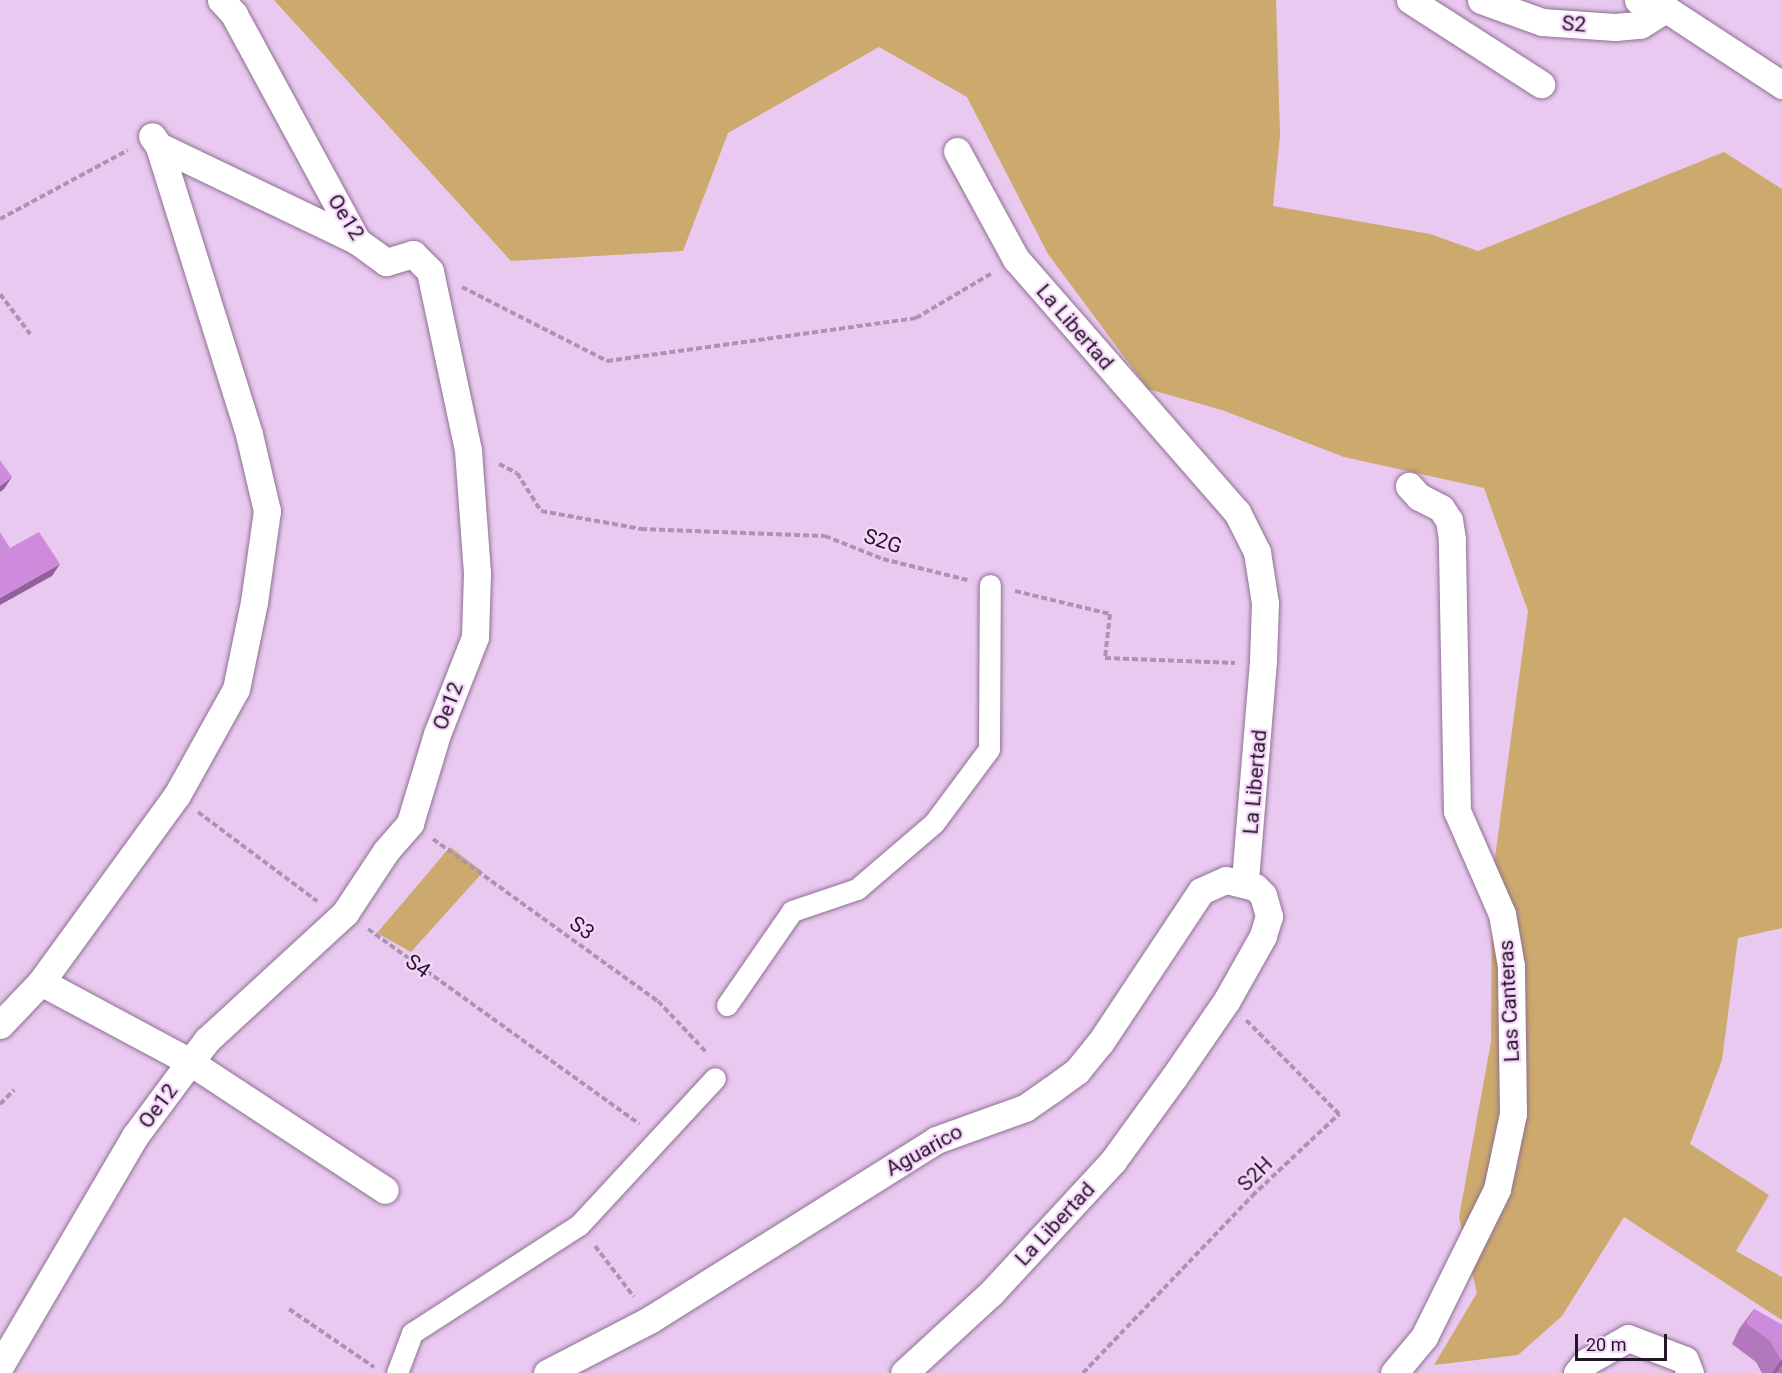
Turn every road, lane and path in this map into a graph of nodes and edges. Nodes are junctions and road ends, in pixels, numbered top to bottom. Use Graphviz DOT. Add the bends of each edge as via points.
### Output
graph roads {
  1 [pos="221,0"];
  2 [pos="1410,0"];
  3 [pos="1481,0"];
  4 [pos="1638,0"];
  5 [pos="1666,9"];
  6 [pos="1541,84"];
  7 [pos="1782,85"];
  8 [pos="156,141"];
  9 [pos="957,151"];
  10 [pos="0,219"];
  11 [pos="357,241"];
  12 [pos="1016,259"];
  13 [pos="430,270"];
  14 [pos="0,294"];
  15 [pos="30,334"];
  16 [pos="468,450"];
  17 [pos="1409,486"];
  18 [pos="990,585"];
  19 [pos="1263,661"];
  20 [pos="177,795"];
  21 [pos="410,823"];
  22 [pos="1245,882"];
  23 [pos="345,913"];
  24 [pos="41,982"];
  25 [pos="1227,1000"];
  26 [pos="727,1005"];
  27 [pos="0,1025"];
  28 [pos="190,1062"];
  29 [pos="715,1078"];
  30 [pos="14,1090"];
  31 [pos="0,1104"];
  32 [pos="660,1139"];
  33 [pos="385,1190"];
  34 [pos="579,1225"];
  35 [pos="289,1309"];
  36 [pos="651,1319"];
  37 [pos="0,1366"];
  38 [pos="382,1373"];
  39 [pos="398,1373"];
  40 [pos="547,1373"];
  41 [pos="904,1373"];
  42 [pos="1083,1373"];
  43 [pos="1394,1373"];
  44 [pos="1577,1373"];
  45 [pos="1690,1373"];
  1 -- 11 [label="street, Oe12" via="234,14"];
  2 -- 6 [label="street"];
  3 -- 5 [label="street, S2" via="1542,22 1615,27 1640,25"];
  4 -- 5 [label="street"];
  5 -- 7 [label="street"];
  8 -- 10 [label="path"];
  8 -- 11 [label="street"];
  8 -- 20 [label="street" via="249,434 267,511 236,689"];
  9 -- 12 [label="street, La Libertad"];
  11 -- 13 [label="street, Oe12" via="386,262 413,254"];
  12 -- 13 [label="path" via="916,318 608,361"];
  12 -- 19 [label="street, La Libertad" via="1237,512 1257,552 1262,574"];
  13 -- 16 [label="street, Oe12"];
  14 -- 15 [label="path"];
  16 -- 18 [label="path, S2G" via="517,472 541,511 641,529 825,536 884,559"];
  16 -- 21 [label="street, Oe12" via="477,573 475,636 437,734"];
  17 -- 43 [label="street, Las Canteras" via="1419,497 1441,508 1449,520 1457,811 1504,925 1511,966 1513,1114 1497,1189 1424,1336"];
  18 -- 19 [label="path, S2G" via="1110,614 1105,658"];
  18 -- 26 [label="street" via="989,749 934,823 857,889 792,911"];
  19 -- 22 [label="street, La Libertad"];
  20 -- 23 [label="path, S4" via="257,860 316,901"];
  20 -- 24 [label="street"];
  21 -- 23 [label="street, Oe12" via="386,851"];
  21 -- 29 [label="path, S3" via="658,1001 705,1049"];
  22 -- 25 [label="street, La Libertad" via="1263,895 1269,916 1263,936"];
  22 -- 36 [label="street, Aguarico" via="1226,880 1201,891 1100,1043 1077,1071 1024,1108 936,1140"];
  23 -- 28 [label="street, Oe12" via="207,1040"];
  23 -- 32 [label="path, S4"];
  24 -- 27 [label="street"];
  24 -- 28 [label="street"];
  25 -- 41 [label="street, La Libertad" via="1113,1161 991,1293"];
  25 -- 42 [label="path, S2H" via="1339,1114 1252,1196"];
  28 -- 33 [label="street"];
  28 -- 37 [label="street, Oe12" via="135,1136"];
  29 -- 32 [label="street"];
  30 -- 31 [label="path"];
  32 -- 34 [label="street"];
  34 -- 36 [label="path"];
  34 -- 39 [label="street" via="412,1333"];
  35 -- 38 [label="path"];
  36 -- 40 [label="street, Aguarico"];
  44 -- 45 [label="street" via="1586,1362 1628,1338 1685,1360"];
}
